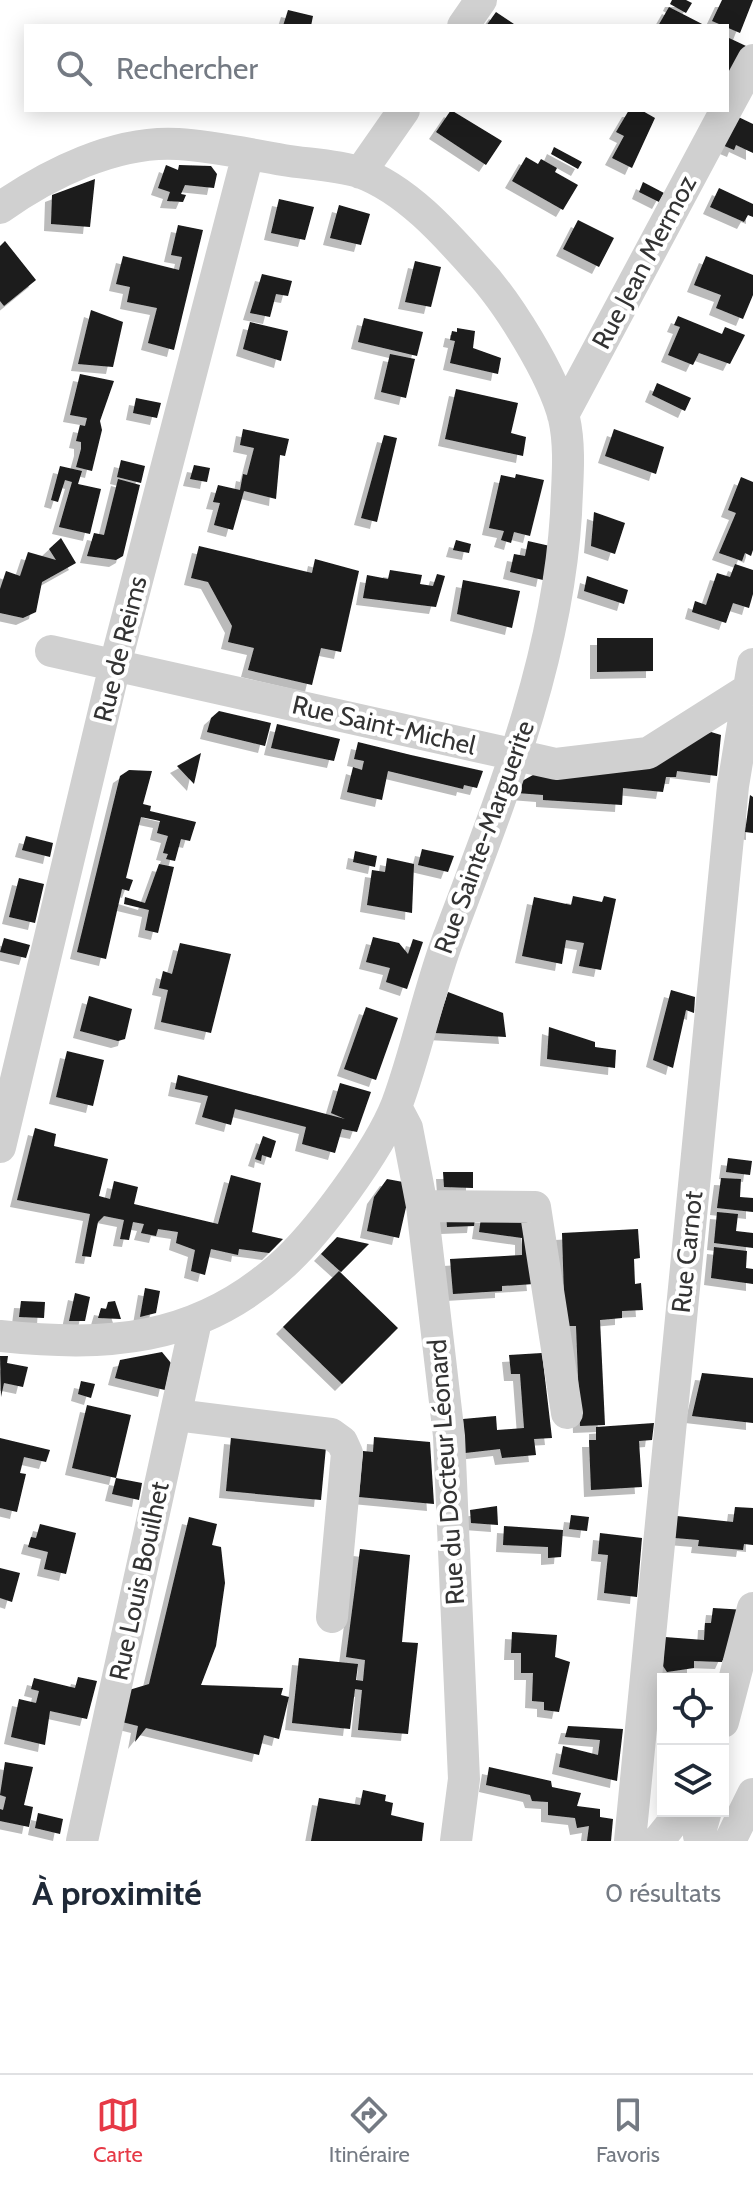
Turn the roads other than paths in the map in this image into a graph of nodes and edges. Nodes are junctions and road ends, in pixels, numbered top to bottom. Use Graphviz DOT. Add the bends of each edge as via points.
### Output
graph roads {
  1 [pos="481,0"];
  2 [pos="464,24"];
  3 [pos="753,60"];
  4 [pos="729,104"];
  5 [pos="403,112"];
  6 [pos="724,112"];
  7 [pos="248,154"];
  8 [pos="360,173"];
  9 [pos="0,208"];
  10 [pos="563,415"];
  11 [pos="51,651"];
  12 [pos="115,665"];
  13 [pos="751,676"];
  14 [pos="518,755"];
  15 [pos="743,790"];
  16 [pos="396,1107"];
  17 [pos="0,1147"];
  18 [pos="422,1206"];
  19 [pos="196,1321"];
  20 [pos="0,1336"];
  21 [pos="567,1413"];
  22 [pos="176,1415"];
  23 [pos="753,1608"];
  24 [pos="332,1617"];
  25 [pos="729,1699"];
  26 [pos="753,1794"];
  27 [pos="677,1817"];
  28 [pos="705,1817"];
  29 [pos="82,1841"];
  30 [pos="456,1841"];
  31 [pos="630,1841"];
  32 [pos="658,1841"];
  33 [pos="701,1841"];
  34 [pos="730,1841"];
  1 -- 2 [label="street"];
  3 -- 4 [label="street, Rue Jean Mermoz"];
  5 -- 8 [label="street"];
  6 -- 10 [label="street, Rue Jean Mermoz"];
  7 -- 8 [label="street, Rue Sainte-Marguerite"];
  7 -- 9 [label="street, Rue Sainte-Marguerite" via="173,143 121,152 71,165"];
  7 -- 12 [label="street, Rue de Reims"];
  8 -- 10 [label="street, Rue Sainte-Marguerite" via="406,200 488,281 526,336"];
  10 -- 14 [label="street, Rue Sainte-Marguerite" via="568,451 562,573"];
  11 -- 12 [label="street, Rue Saint-Michel"];
  12 -- 14 [label="street, Rue Saint-Michel"];
  12 -- 17 [label="street, Rue de Reims"];
  13 -- 14 [label="street, Rue Saint-Michel" via="648,753 556,764"];
  13 -- 15 [label="street, Rue Carnot"];
  14 -- 16 [label="street, Rue Sainte-Marguerite" via="432,981"];
  15 -- 31 [label="street, Rue Carnot"];
  16 -- 18 [label="street, Rue du Docteur Léonard" via="407,1128"];
  16 -- 19 [label="street, Rue Sainte-Marguerite" via="342,1197 281,1266"];
  18 -- 21 [label="street" via="535,1207"];
  18 -- 30 [label="street, Rue du Docteur Léonard" via="449,1436 464,1779"];
  19 -- 20 [label="street, Rue Sainte-Marguerite" via="123,1340 71,1343"];
  19 -- 22 [label="street, Rue Louis Bouilhet"];
  22 -- 24 [label="street" via="331,1434 342,1442 347,1453"];
  22 -- 29 [label="street, Rue Louis Bouilhet"];
  23 -- 25 [label="street"];
  26 -- 34 [label="street"];
  27 -- 32 [label="street"];
  28 -- 33 [label="street"];
}
